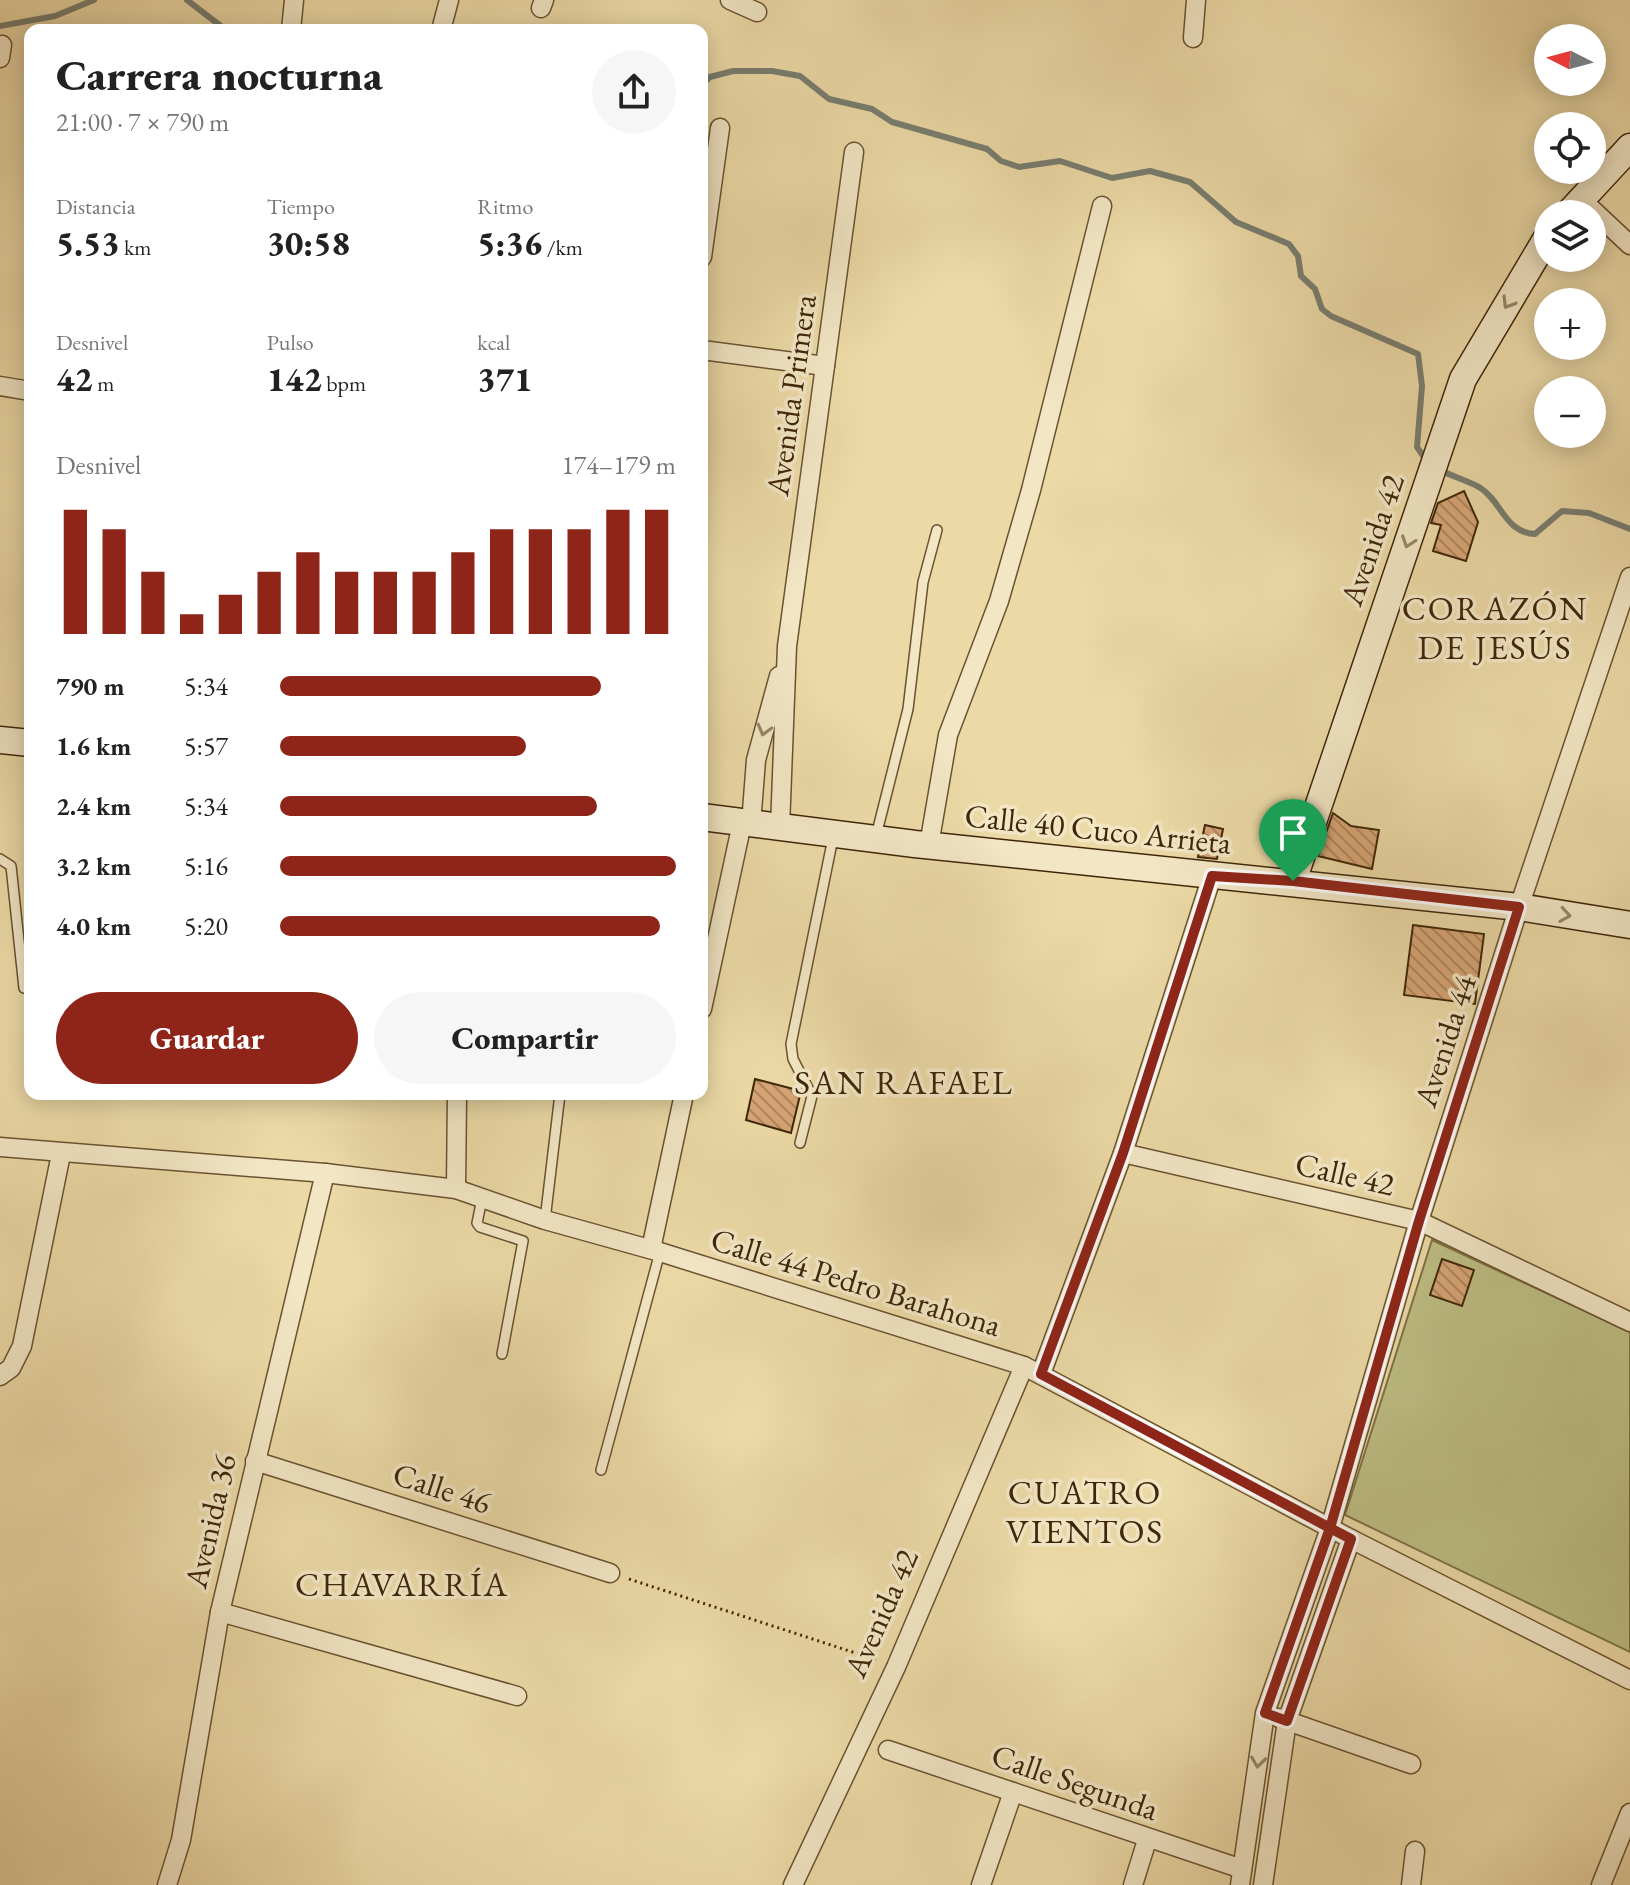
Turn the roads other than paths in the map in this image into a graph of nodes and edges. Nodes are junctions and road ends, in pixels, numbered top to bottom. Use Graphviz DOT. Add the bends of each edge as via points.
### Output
graph roads {
  1 [pos="294,0"];
  2 [pos="449,0"];
  3 [pos="730,0"];
  4 [pos="1196,0"];
  5 [pos="757,12"];
  6 [pos="292,24"];
  7 [pos="443,24"];
  8 [pos="1193,38"];
  9 [pos="720,128"];
  10 [pos="1630,147"];
  11 [pos="854,152"];
  12 [pos="708,198"];
  13 [pos="1581,200"];
  14 [pos="1102,206"];
  15 [pos="1606,228"];
  16 [pos="1630,245"];
  17 [pos="1534,260"];
  18 [pos="708,351"];
  19 [pos="825,366"];
  20 [pos="0,386"];
  21 [pos="24,390"];
  22 [pos="937,530"];
  23 [pos="1630,577"];
  24 [pos="787,646"];
  25 [pos="0,740"];
  26 [pos="24,742"];
  27 [pos="708,818"];
  28 [pos="746,824"];
  29 [pos="780,827"];
  30 [pos="833,834"];
  31 [pos="876,839"];
  32 [pos="929,845"];
  33 [pos="0,859"];
  34 [pos="1212,876"];
  35 [pos="1293,881"];
  36 [pos="1519,907"];
  37 [pos="1630,925"];
  38 [pos="708,984"];
  39 [pos="24,988"];
  40 [pos="457,1100"];
  41 [pos="559,1100"];
  42 [pos="683,1100"];
  43 [pos="800,1143"];
  44 [pos="0,1147"];
  45 [pos="1123,1153"];
  46 [pos="61,1154"];
  47 [pos="325,1173"];
  48 [pos="456,1189"];
  49 [pos="482,1199"];
  50 [pos="545,1220"];
  51 [pos="1419,1221"];
  52 [pos="655,1251"];
  53 [pos="1630,1322"];
  54 [pos="502,1354"];
  55 [pos="1032,1370"];
  56 [pos="0,1376"];
  57 [pos="255,1461"];
  58 [pos="601,1470"];
  59 [pos="1330,1528"];
  60 [pos="1351,1539"];
  61 [pos="610,1573"];
  62 [pos="220,1612"];
  63 [pos="1630,1680"];
  64 [pos="517,1696"];
  65 [pos="1265,1713"];
  66 [pos="1287,1721"];
  67 [pos="888,1750"];
  68 [pos="1411,1764"];
  69 [pos="1013,1792"];
  70 [pos="1630,1813"];
  71 [pos="1147,1840"];
  72 [pos="1415,1851"];
  73 [pos="1241,1877"];
  74 [pos="167,1885"];
  75 [pos="793,1885"];
  76 [pos="981,1885"];
  77 [pos="1133,1885"];
  78 [pos="1263,1885"];
  79 [pos="1411,1885"];
  80 [pos="1601,1885"];
  1 -- 6 [label="street"];
  2 -- 7 [label="street"];
  3 -- 5 [label="street"];
  4 -- 8 [label="street"];
  9 -- 12 [label="street"];
  10 -- 13 [label="main road"];
  11 -- 19 [label="street, Avenida Primera"];
  14 -- 32 [label="street" via="999,601 948,735"];
  15 -- 16 [label="street"];
  17 -- 35 [label="main road, Avenida 42, one-way" via="1463,379"];
  18 -- 19 [label="street"];
  19 -- 24 [label="street, Avenida Primera"];
  20 -- 21 [label="street"];
  22 -- 31 [label="lane" via="923,582 908,709"];
  23 -- 36 [label="street, Avenida 44"];
  24 -- 28 [label="street, Avenida Primera, one-way" via="756,760"];
  24 -- 29 [label="street, Avenida Primera"];
  25 -- 26 [label="main road"];
  27 -- 28 [label="main road, Calle 40 Cuco Arrieta"];
  28 -- 29 [label="main road, Calle 40 Cuco Arrieta"];
  28 -- 38 [label="street, Avenida Primera"];
  29 -- 30 [label="main road, Calle 40 Cuco Arrieta"];
  30 -- 31 [label="main road, Calle 40 Cuco Arrieta"];
  30 -- 43 [label="lane" via="791,1044 812,1096"];
  31 -- 32 [label="main road, Calle 40 Cuco Arrieta"];
  32 -- 34 [label="main road, Calle 40 Cuco Arrieta"];
  33 -- 39 [label="lane" via="11,866"];
  34 -- 35 [label="main road, Calle 40 Cuco Arrieta"];
  34 -- 45 [label="street, Avenida 42"];
  35 -- 36 [label="main road, Calle 40 Cuco Arrieta"];
  36 -- 37 [label="main road, Calle 40 Cuco Arrieta, one-way"];
  36 -- 51 [label="street, Avenida 44"];
  40 -- 48 [label="street"];
  41 -- 50 [label="lane"];
  42 -- 52 [label="street"];
  44 -- 46 [label="street, Calle 44 Pedro Barahona"];
  45 -- 51 [label="street, Calle 42"];
  45 -- 55 [label="street, Avenida 42"];
  46 -- 47 [label="street, Calle 44 Pedro Barahona"];
  46 -- 56 [label="street" via="22,1346 11,1368"];
  47 -- 48 [label="street, Calle 44 Pedro Barahona"];
  47 -- 57 [label="street, Avenida 36"];
  48 -- 49 [label="street, Calle 44 Pedro Barahona"];
  49 -- 50 [label="street, Calle 44 Pedro Barahona"];
  49 -- 54 [label="lane" via="480,1227 523,1241"];
  50 -- 52 [label="street, Calle 44 Pedro Barahona"];
  51 -- 53 [label="street, Calle 42"];
  51 -- 59 [label="street, Avenida 44"];
  52 -- 55 [label="street, Calle 44 Pedro Barahona"];
  52 -- 58 [label="lane"];
  55 -- 59 [label="street, Calle 44 Pedro Barahona"];
  55 -- 75 [label="street, Avenida 42"];
  57 -- 61 [label="street, Calle 46"];
  57 -- 62 [label="street, Avenida 36"];
  59 -- 60 [label="street, Calle 44 Pedro Barahona"];
  59 -- 65 [label="street, Avenida 44"];
  60 -- 63 [label="street, Calle 44 Pedro Barahona"];
  60 -- 66 [label="street"];
  62 -- 64 [label="street"];
  62 -- 74 [label="street, Avenida 36" via="181,1840"];
  65 -- 66 [label="street"];
  65 -- 73 [label="street, Avenida 44, one-way"];
  66 -- 68 [label="street"];
  66 -- 78 [label="street"];
  67 -- 69 [label="street, Calle Segunda"];
  69 -- 71 [label="street, Calle Segunda"];
  69 -- 76 [label="street"];
  70 -- 80 [label="street"];
  71 -- 73 [label="street, Calle Segunda"];
  71 -- 77 [label="street"];
  72 -- 79 [label="street"];
}
